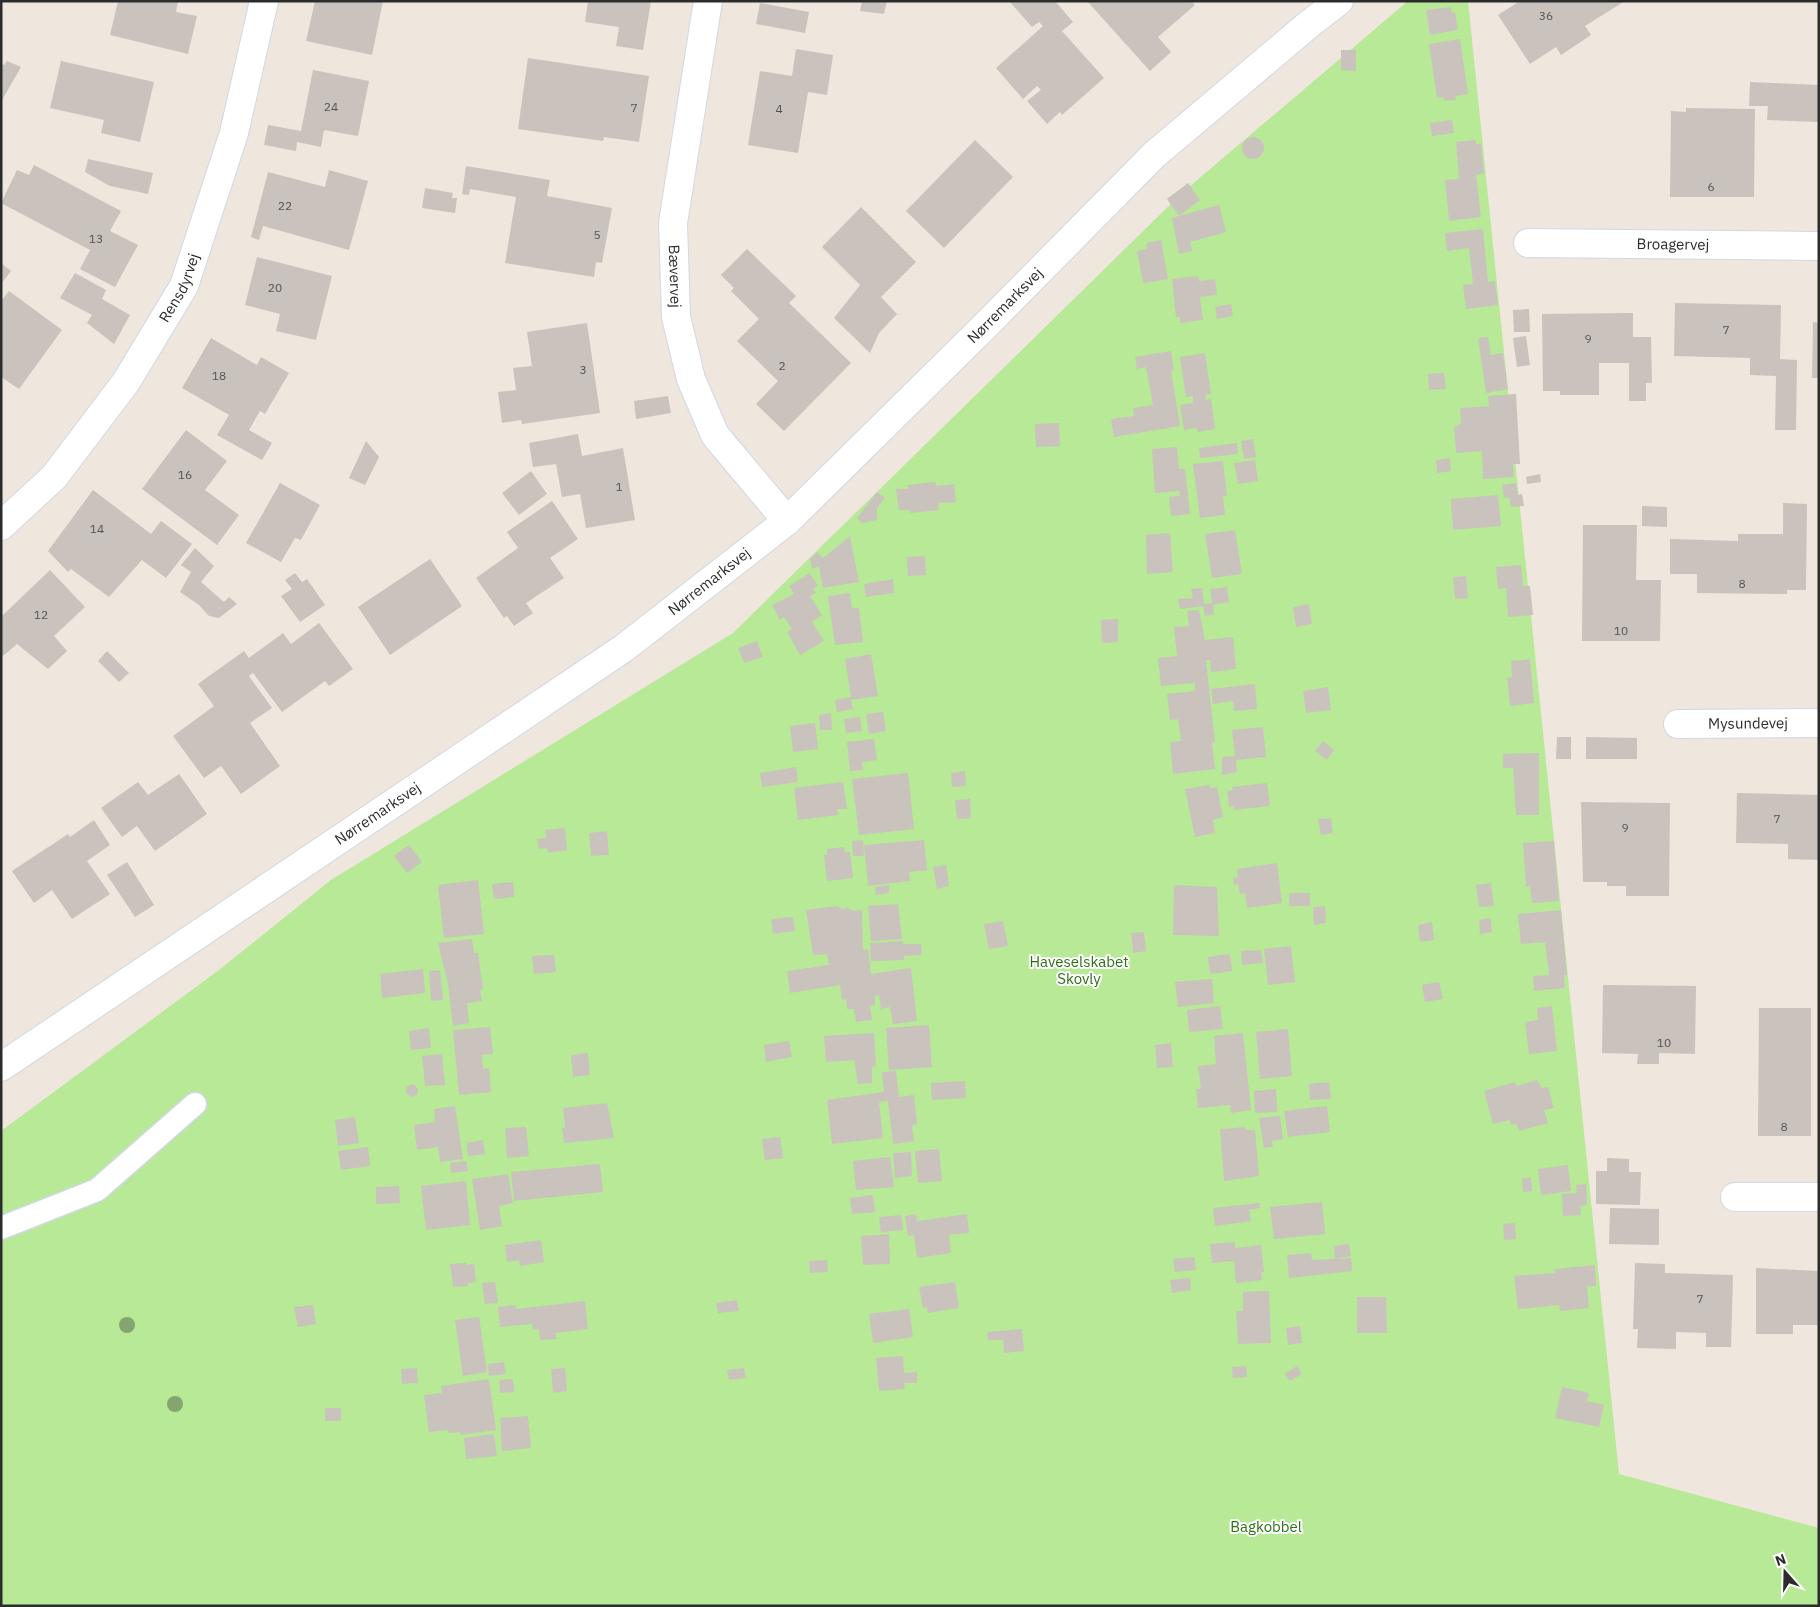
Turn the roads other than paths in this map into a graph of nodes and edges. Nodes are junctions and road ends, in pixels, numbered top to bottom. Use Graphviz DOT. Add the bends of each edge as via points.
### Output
graph roads {
  1 [pos="264,1"];
  2 [pos="708,1"];
  3 [pos="1339,1"];
  4 [pos="1528,243"];
  5 [pos="1819,246"];
  6 [pos="787,521"];
  7 [pos="1,526"];
  8 [pos="1819,723"];
  9 [pos="1678,724"];
  10 [pos="1,1067"];
  11 [pos="195,1104"];
  12 [pos="1735,1197"];
  13 [pos="1819,1197"];
  14 [pos="1,1228"];
  1 -- 7 [label="street, Rensdyrvej" via="234,133 184,286 126,382 54,477"];
  2 -- 6 [label="street, Bævervej" via="673,223 676,317 691,380 715,435"];
  3 -- 6 [label="street, Nørremarksvej" via="1154,155"];
  4 -- 5 [label="street, Broagervej"];
  6 -- 10 [label="street, Nørremarksvej" via="624,648"];
  8 -- 9 [label="street, Mysundevej"];
  11 -- 14 [label="lane" via="97,1190"];
  12 -- 13 [label="street"];
}
